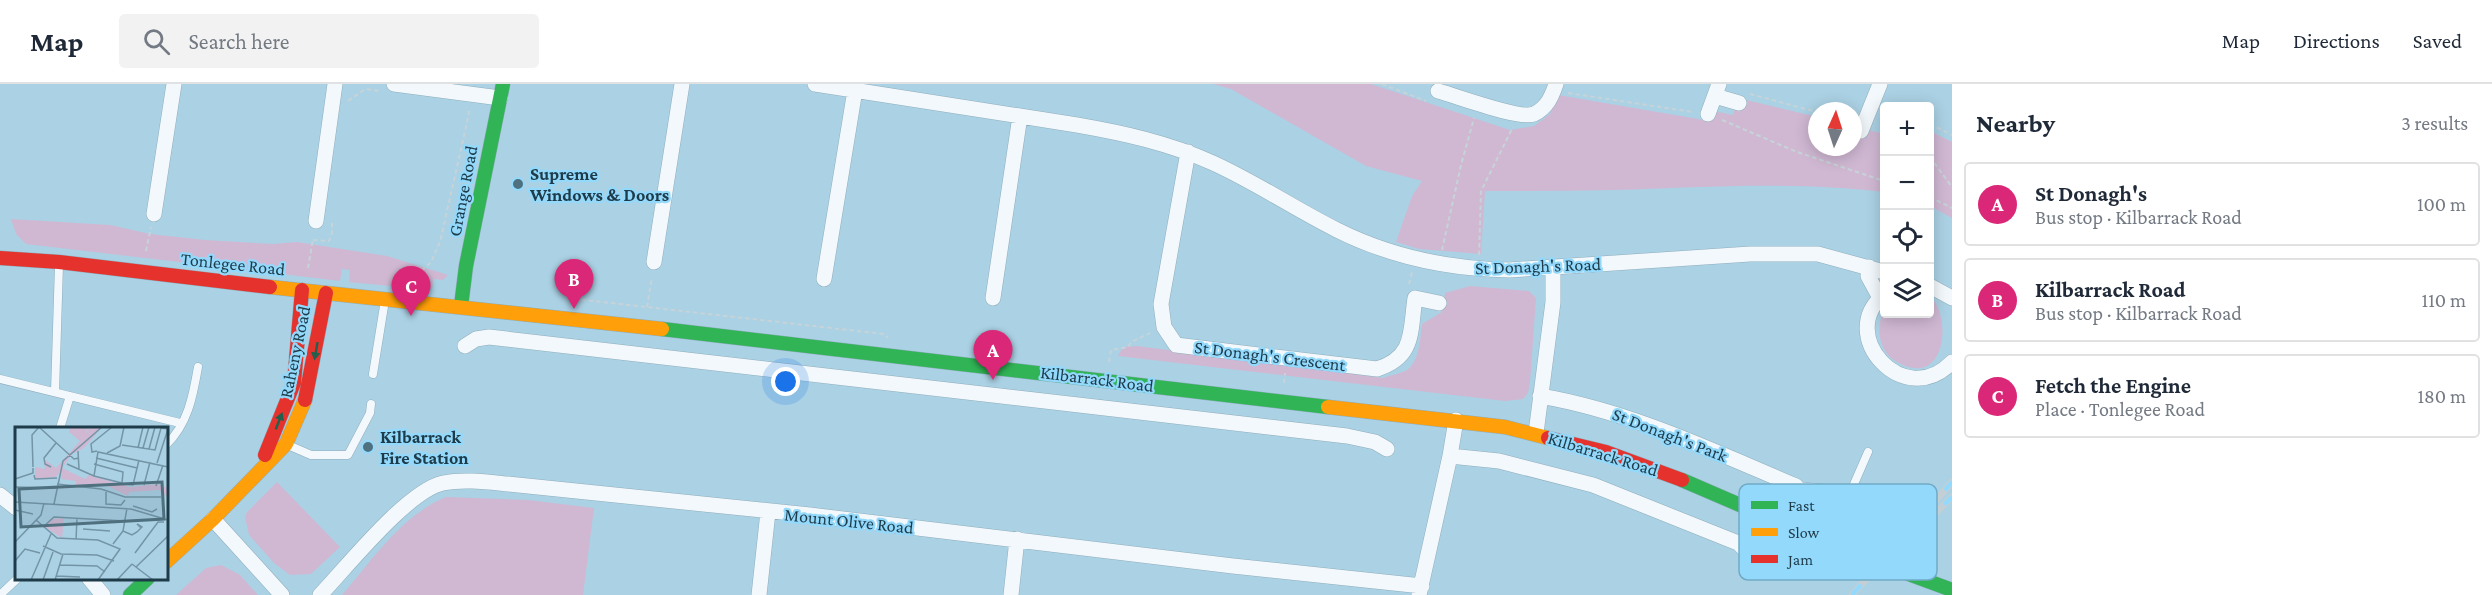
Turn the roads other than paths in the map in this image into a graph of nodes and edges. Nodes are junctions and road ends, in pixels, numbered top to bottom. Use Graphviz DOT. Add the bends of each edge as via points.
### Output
graph roads {
  1 [pos="174,84"];
  2 [pos="335,84"];
  3 [pos="682,84"];
  4 [pos="815,84"];
  5 [pos="1880,84"];
  6 [pos="1555,87"];
  7 [pos="390,88"];
  8 [pos="855,90"];
  9 [pos="1717,90"];
  10 [pos="501,91"];
  11 [pos="1438,91"];
  12 [pos="1739,104"];
  13 [pos="1869,111"];
  14 [pos="1708,114"];
  15 [pos="1880,115"];
  16 [pos="1020,116"];
  17 [pos="1862,128"];
  18 [pos="1188,152"];
  19 [pos="154,214"];
  20 [pos="315,221"];
  21 [pos="0,251"];
  22 [pos="0,258"];
  23 [pos="59,262"];
  24 [pos="654,262"];
  25 [pos="1869,267"];
  26 [pos="1553,268"];
  27 [pos="1880,271"];
  28 [pos="824,279"];
  29 [pos="1934,289"];
  30 [pos="302,290"];
  31 [pos="326,293"];
  32 [pos="1880,294"];
  33 [pos="993,298"];
  34 [pos="1952,298"];
  35 [pos="385,299"];
  36 [pos="1880,300"];
  37 [pos="1439,303"];
  38 [pos="461,306"];
  39 [pos="602,322"];
  40 [pos="465,346"];
  41 [pos="600,350"];
  42 [pos="1952,362"];
  43 [pos="198,367"];
  44 [pos="374,374"];
  45 [pos="0,379"];
  46 [pos="55,392"];
  47 [pos="1235,394"];
  48 [pos="70,396"];
  49 [pos="1540,396"];
  50 [pos="371,404"];
  51 [pos="1456,420"];
  52 [pos="180,423"];
  53 [pos="1232,423"];
  54 [pos="61,427"];
  55 [pos="1536,434"];
  56 [pos="168,443"];
  57 [pos="285,444"];
  58 [pos="1387,449"];
  59 [pos="1868,452"];
  60 [pos="1450,456"];
  61 [pos="256,474"];
  62 [pos="1791,484"];
  63 [pos="1854,484"];
  64 [pos="0,495"];
  65 [pos="1739,505"];
  66 [pos="15,507"];
  67 [pos="768,512"];
  68 [pos="213,519"];
  69 [pos="1017,539"];
  70 [pos="1739,544"];
  71 [pos="168,560"];
  72 [pos="17,580"];
  73 [pos="90,580"];
  74 [pos="147,580"];
  75 [pos="1925,580"];
  76 [pos="1420,590"];
  77 [pos="1952,590"];
  78 [pos="0,595"];
  79 [pos="103,595"];
  80 [pos="130,595"];
  81 [pos="282,595"];
  82 [pos="320,595"];
  83 [pos="759,595"];
  84 [pos="1011,595"];
  1 -- 19 [label="street"];
  2 -- 20 [label="street"];
  3 -- 24 [label="street"];
  4 -- 8 [label="street, St Donagh's Road"];
  5 -- 13 [label="street"];
  6 -- 11 [label="street" via="1548,104 1534,114 1519,115"];
  7 -- 10 [label="street"];
  8 -- 16 [label="street, St Donagh's Road"];
  8 -- 28 [label="street"];
  9 -- 12 [label="street"];
  9 -- 14 [label="street"];
  10 -- 38 [label="main road, Grange Road"];
  13 -- 15 [label="street"];
  13 -- 17 [label="street"];
  16 -- 18 [label="street, St Donagh's Road" via="1118,132"];
  16 -- 33 [label="street"];
  18 -- 26 [label="street, St Donagh's Road" via="1339,231 1417,259 1478,270"];
  18 -- 37 [label="street, St Donagh's Crescent" via="1161,304 1164,327 1176,345 1377,369 1390,365 1408,348 1415,298"];
  21 -- 22 [label="street"];
  22 -- 23 [label="main road, Tonlegee Road"];
  23 -- 30 [label="main road, Tonlegee Road"];
  23 -- 46 [label="lane"];
  25 -- 26 [label="street, St Donagh's Road" via="1818,254 1773,254"];
  25 -- 27 [label="street, St Donagh's Road"];
  25 -- 32 [label="street" via="1868,276"];
  26 -- 49 [label="street" via="1553,302"];
  29 -- 34 [label="street"];
  30 -- 31 [label="main road, Tonlegee Road"];
  61 -- 30 [label="main road, Raheny Road, one-way" via="294,383"];
  31 -- 35 [label="main road, Tonlegee Road"];
  31 -- 57 [label="main road, Raheny Road, one-way" via="307,396"];
  35 -- 38 [label="main road, Tonlegee Road"];
  35 -- 44 [label="lane"];
  36 -- 42 [label="street" via="1872,312 1869,335 1876,357 1887,369 1916,379 1932,376"];
  38 -- 39 [label="main road, Kilbarrack Road"];
  39 -- 41 [label="street"];
  39 -- 47 [label="main road, Kilbarrack Road"];
  40 -- 41 [label="street, Kilbarrack Road" via="489,337"];
  41 -- 53 [label="street, Kilbarrack Road"];
  43 -- 52 [label="lane" via="189,412"];
  45 -- 46 [label="lane"];
  46 -- 48 [label="lane"];
  47 -- 51 [label="main road, Kilbarrack Road"];
  47 -- 53 [label="street"];
  48 -- 52 [label="lane"];
  48 -- 54 [label="lane"];
  49 -- 55 [label="street"];
  49 -- 62 [label="street, St Donagh's Park" via="1593,407 1690,441"];
  50 -- 57 [label="lane" via="348,454 311,455"];
  51 -- 55 [label="main road, Kilbarrack Road"];
  51 -- 60 [label="street"];
  52 -- 56 [label="lane" via="177,436"];
  53 -- 58 [label="street, Kilbarrack Road" via="1347,436 1375,441"];
  55 -- 65 [label="main road, Kilbarrack Road" via="1651,467"];
  57 -- 61 [label="main road, Raheny Road"];
  59 -- 63 [label="lane"];
  60 -- 70 [label="street, Kilbarrack Road" via="1499,461 1593,484"];
  60 -- 76 [label="street"];
  61 -- 68 [label="main road, Raheny Road"];
  64 -- 66 [label="street"];
  67 -- 69 [label="street, Mount Olive Road"];
  67 -- 82 [label="street, Mount Olive Road" via="508,484 441,484 424,491 399,512"];
  67 -- 83 [label="street"];
  68 -- 71 [label="main road, Raheny Road"];
  68 -- 81 [label="street"];
  69 -- 76 [label="street, Mount Olive Road"];
  69 -- 84 [label="street"];
  72 -- 78 [label="lane"];
  73 -- 79 [label="street"];
  74 -- 80 [label="main road"];
  75 -- 77 [label="main road, Kilbarrack Road"];
}
